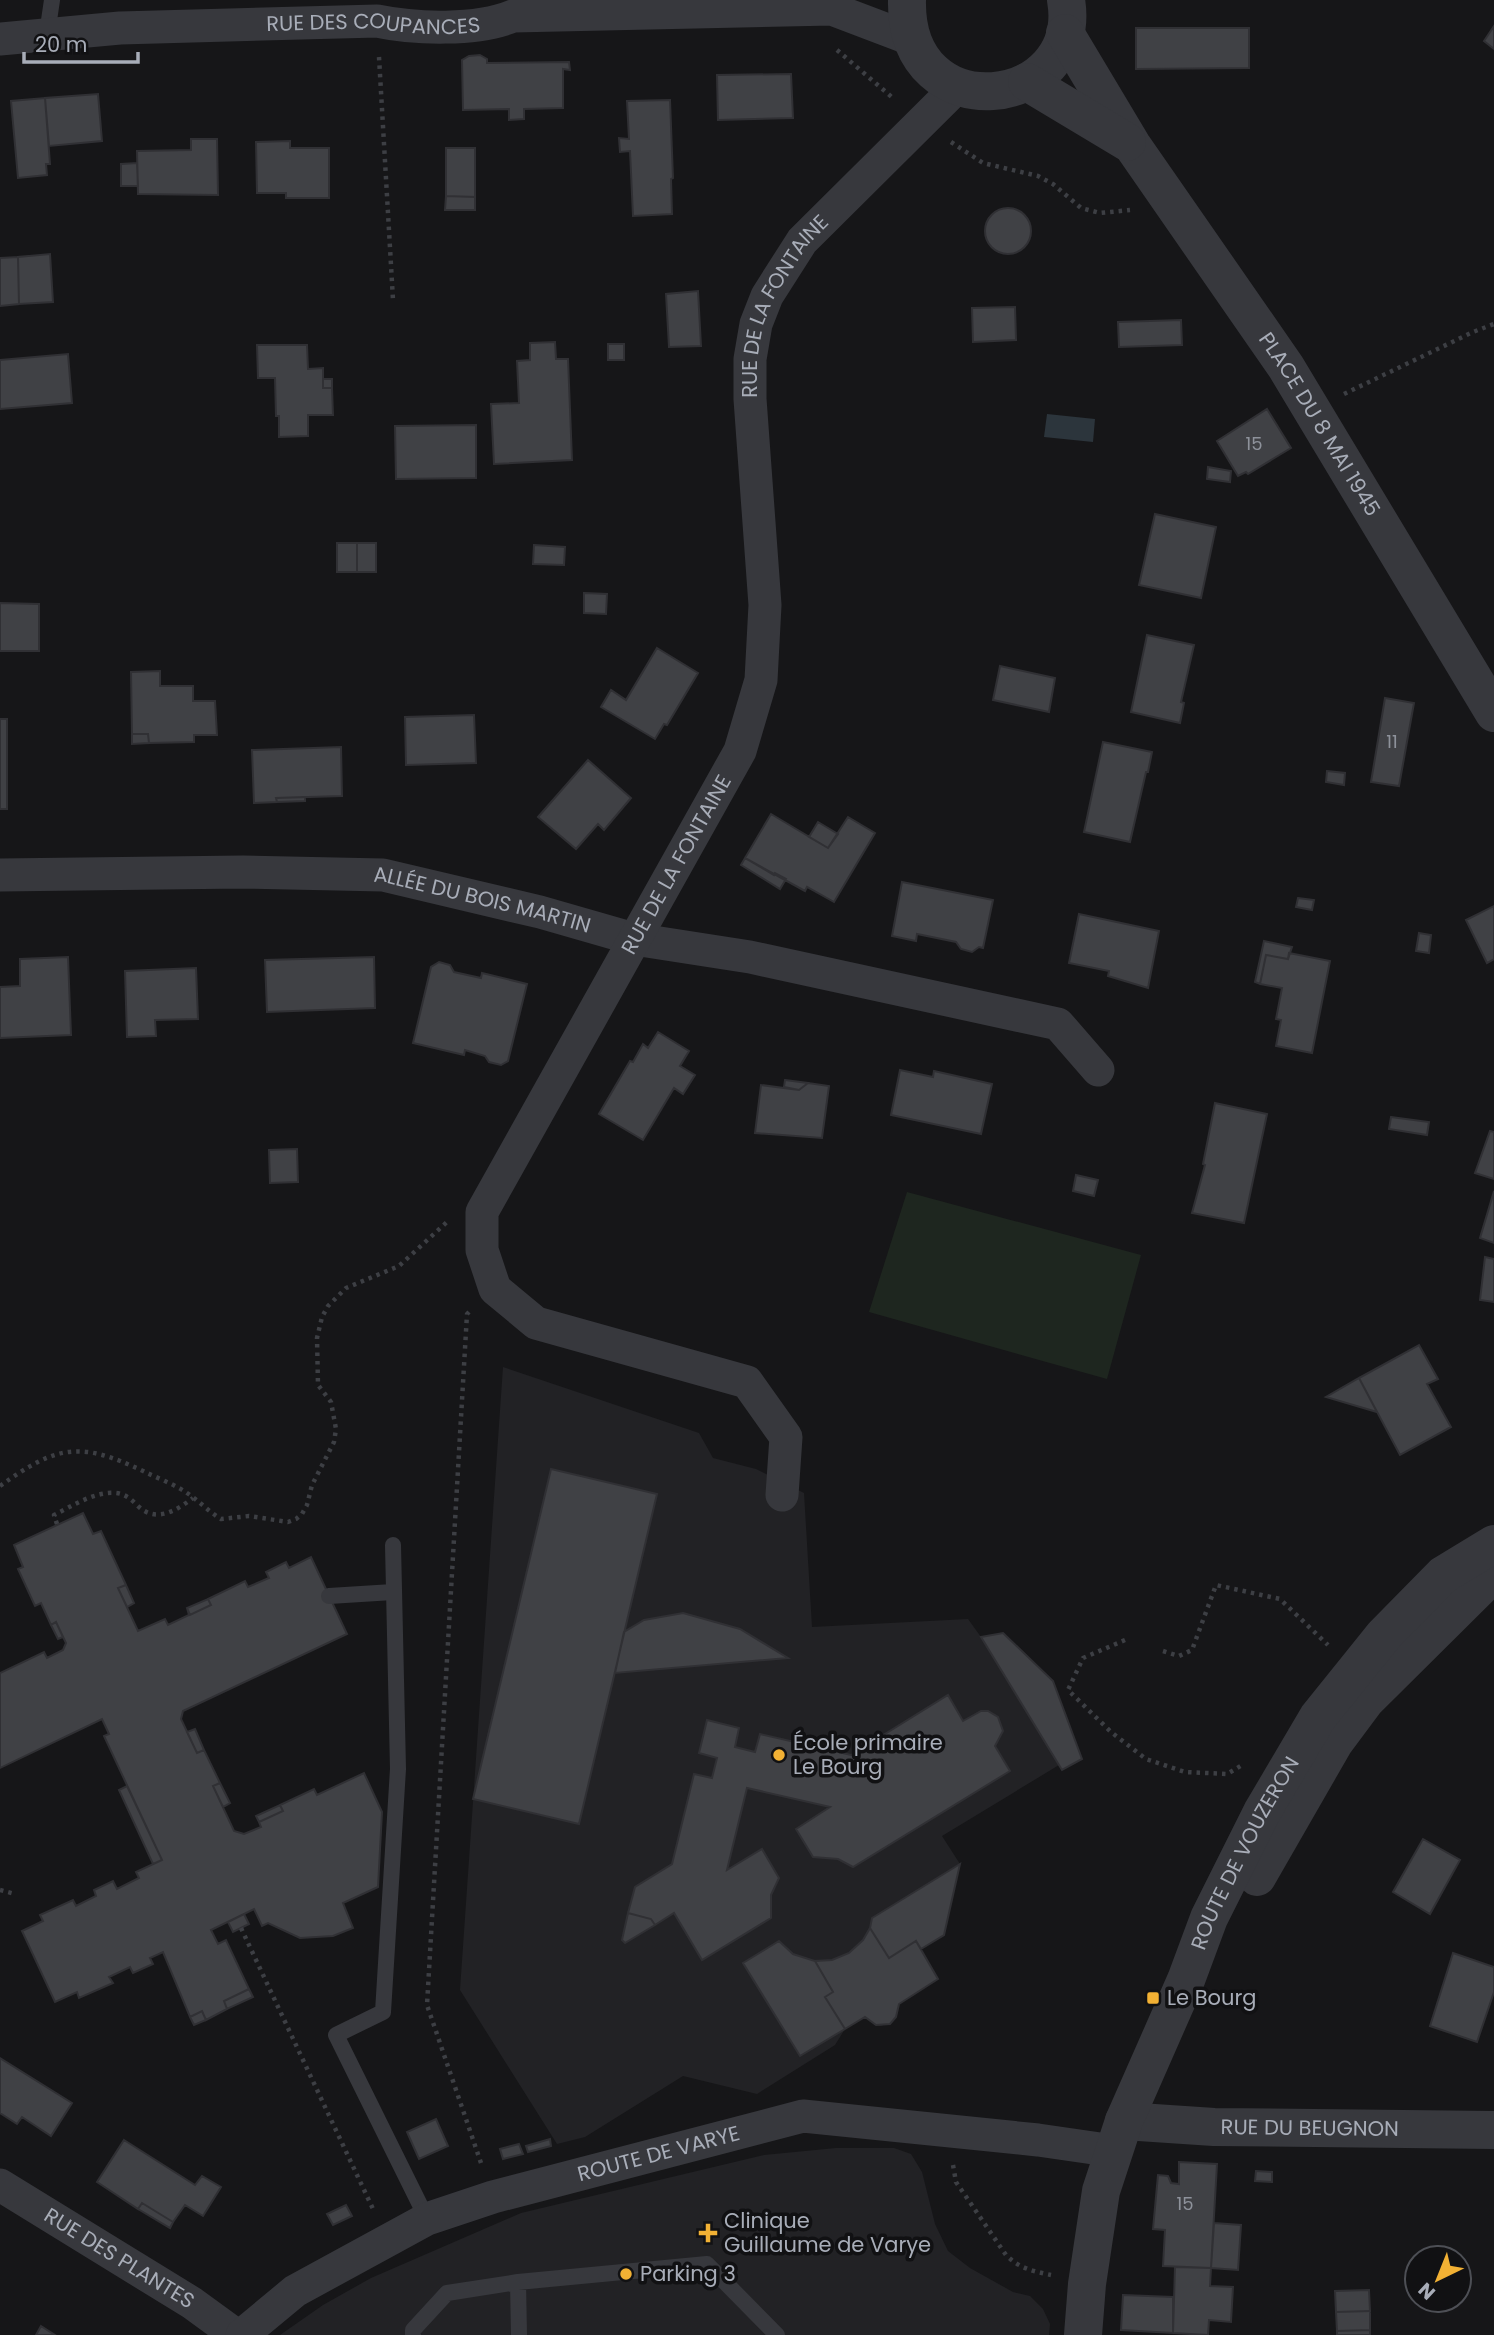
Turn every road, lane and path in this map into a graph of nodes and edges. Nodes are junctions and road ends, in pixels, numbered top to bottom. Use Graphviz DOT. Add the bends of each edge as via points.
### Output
graph roads {
  1 [pos="52,0"];
  2 [pos="908,0"];
  3 [pos="840,4"];
  4 [pos="1066,17"];
  5 [pos="377,22"];
  6 [pos="47,34"];
  7 [pos="0,39"];
  8 [pos="911,39"];
  9 [pos="1027,82"];
  10 [pos="957,87"];
  11 [pos="921,121"];
  12 [pos="1132,145"];
  13 [pos="1135,209"];
  14 [pos="393,300"];
  15 [pos="1494,324"];
  16 [pos="1314,413"];
  17 [pos="1494,713"];
  18 [pos="0,874"];
  19 [pos="634,939"];
  20 [pos="1098,1070"];
  21 [pos="482,1212"];
  22 [pos="495,1289"];
  23 [pos="0,1486"];
  24 [pos="782,1495"];
  25 [pos="193,1498"];
  26 [pos="57,1524"];
  27 [pos="1494,1544"];
  28 [pos="393,1545"];
  29 [pos="1494,1576"];
  30 [pos="393,1592"];
  31 [pos="329,1596"];
  32 [pos="1336,1637"];
  33 [pos="1125,1640"];
  34 [pos="1163,1651"];
  35 [pos="1354,1693"];
  36 [pos="1250,1758"];
  37 [pos="0,1890"];
  38 [pos="15,1894"];
  39 [pos="241,1928"];
  40 [pos="1494,2130"];
  41 [pos="1119,2136"];
  42 [pos="952,2161"];
  43 [pos="0,2185"];
  44 [pos="493,2197"];
  45 [pos="376,2216"];
  46 [pos="428,2219"];
  47 [pos="1056,2276"];
  48 [pos="518,2282"];
  49 [pos="239,2335"];
  50 [pos="413,2335"];
  51 [pos="519,2335"];
  52 [pos="778,2335"];
  53 [pos="1083,2335"];
  1 -- 6 [label="lane"];
  2 -- 8 [label="street"];
  3 -- 5 [label="street, RUE DES COUPANCES" via="513,16 495,24 407,28"];
  3 -- 8 [label="street, RUE DES COUPANCES"];
  3 -- 11 [label="path" via="832,41 839,52"];
  4 -- 9 [label="street" via="1057,52"];
  4 -- 12 [label="street, PLACE DU 8 MAI 1945"];
  5 -- 6 [label="street, RUE DES COUPANCES"];
  5 -- 14 [label="path"];
  6 -- 7 [label="street, RUE DES COUPANCES"];
  8 -- 10 [label="street" via="937,75"];
  9 -- 10 [label="street" via="1004,91"];
  9 -- 12 [label="street, PLACE DU 8 MAI 1945"];
  10 -- 11 [label="street, RUE DE LA FONTAINE"];
  11 -- 13 [label="path" via="983,163 1053,184 1081,208 1100,213"];
  11 -- 19 [label="street, RUE DE LA FONTAINE" via="803,241 772,288 757,324 750,359 750,399 765,606 761,680 740,751"];
  12 -- 16 [label="street, PLACE DU 8 MAI 1945"];
  15 -- 16 [label="path"];
  16 -- 17 [label="street, PLACE DU 8 MAI 1945"];
  18 -- 19 [label="street, ALLÉE DU BOIS MARTIN" via="383,875"];
  19 -- 20 [label="street, ALLÉE DU BOIS MARTIN" via="750,957 1058,1024"];
  19 -- 21 [label="street, RUE DE LA FONTAINE"];
  21 -- 22 [label="street, RUE DE LA FONTAINE" via="482,1250"];
  21 -- 25 [label="path" via="449,1220 398,1266 346,1288 328,1306 317,1338 317,1376 331,1402 336,1429 302,1514 288,1522 249,1516 221,1518"];
  22 -- 24 [label="street" via="536,1323 747,1382 786,1437"];
  22 -- 44 [label="path" via="467,1314 427,2005"];
  23 -- 25 [label="path" via="53,1455 93,1451 134,1466"];
  25 -- 26 [label="path" via="172,1511 153,1515 129,1497 111,1492 54,1515"];
  27 -- 35 [label="street, ROUTE DE VOUZERON" via="1443,1575 1384,1635"];
  28 -- 30 [label="lane"];
  29 -- 35 [label="street, ROUTE DE VOUZERON"];
  30 -- 31 [label="lane"];
  30 -- 46 [label="lane" via="398,1769 383,2012 336,2035"];
  32 -- 34 [label="path" via="1327,1645 1280,1599 1216,1585 1192,1650 1179,1656"];
  33 -- 36 [label="path" via="1083,1658 1068,1690 1111,1732 1146,1759 1185,1772 1227,1774"];
  35 -- 41 [label="street, ROUTE DE VOUZERON" via="1318,1717 1262,1812 1209,1918"];
  37 -- 38 [label="path"];
  39 -- 45 [label="path"];
  40 -- 41 [label="street, RUE DU BEUGNON" via="1214,2127"];
  41 -- 44 [label="street, ROUTE DE VARYE" via="1038,2140 803,2116"];
  41 -- 53 [label="street, ROUTE DE VOUZERON" via="1101,2191"];
  42 -- 47 [label="path" via="956,2182 1006,2255 1023,2269"];
  43 -- 49 [label="street, RUE DES PLANTES"];
  44 -- 46 [label="street, ROUTE DE VARYE"];
  46 -- 49 [label="street, ROUTE DE VARYE" via="295,2291"];
  48 -- 50 [label="lane" via="447,2293"];
  48 -- 51 [label="lane"];
  48 -- 52 [label="lane" via="707,2264"];
}
